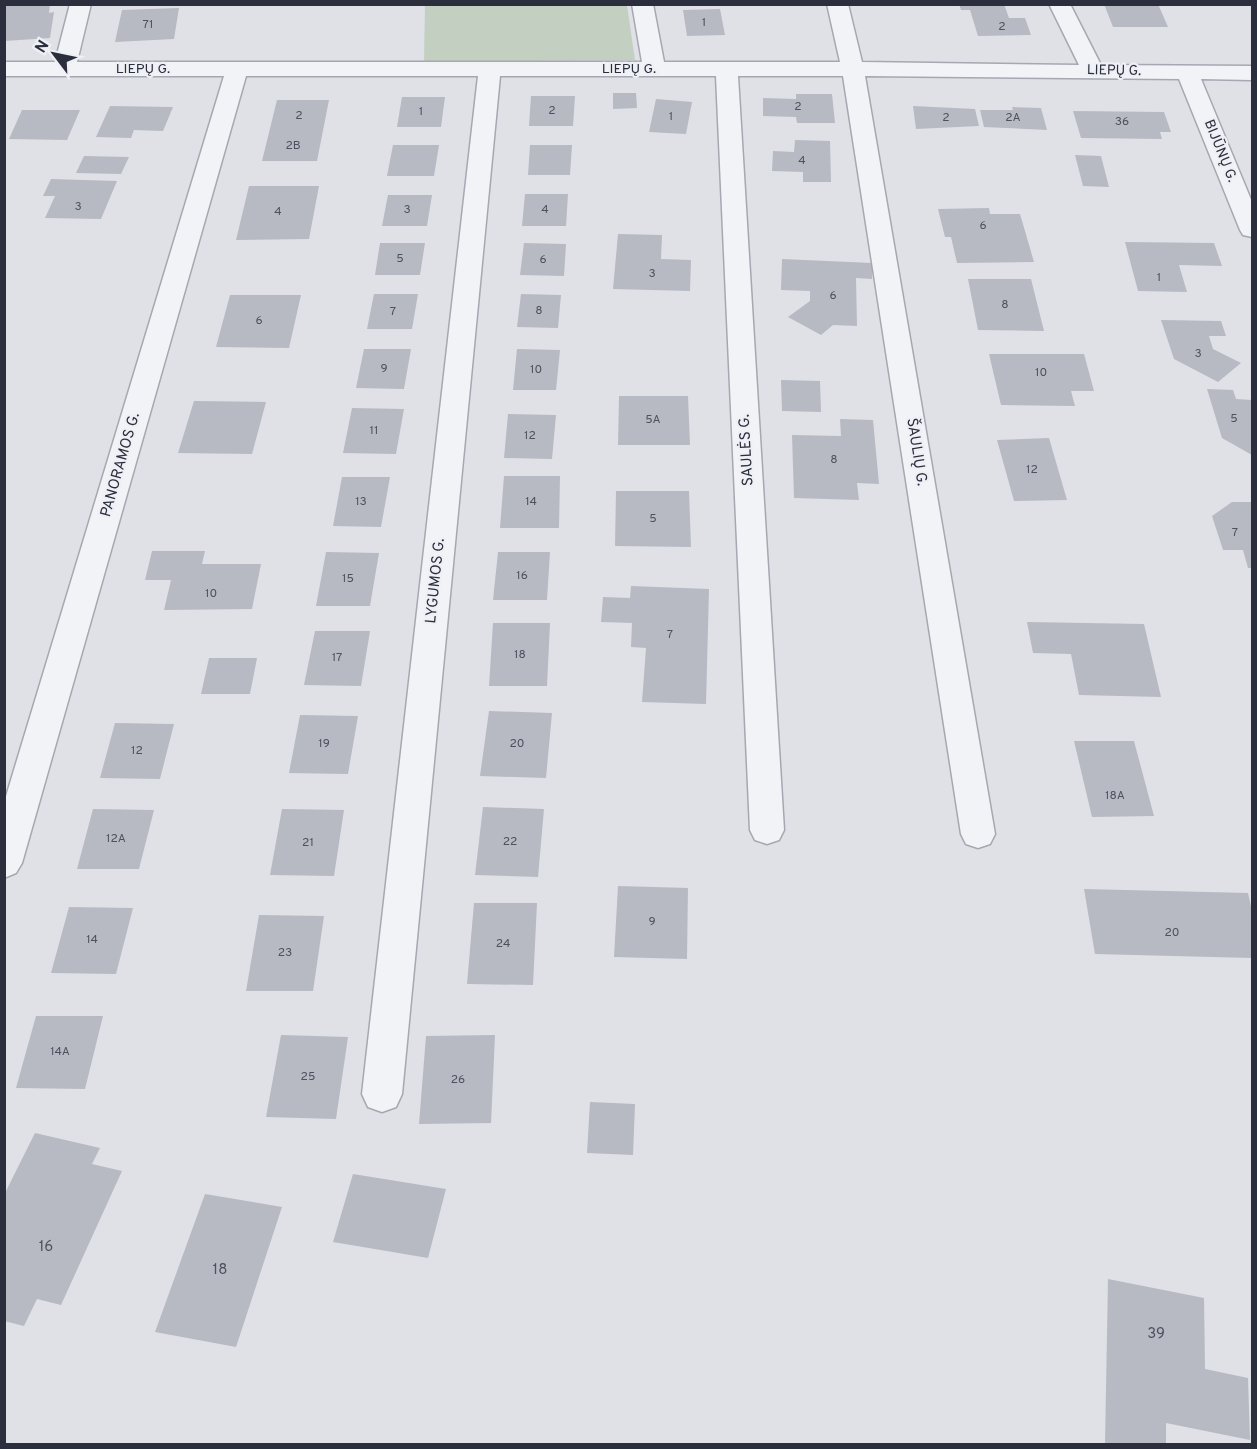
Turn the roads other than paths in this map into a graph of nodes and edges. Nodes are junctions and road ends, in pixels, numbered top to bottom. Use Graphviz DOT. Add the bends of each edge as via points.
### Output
graph roads {
  1 [pos="81,4"];
  2 [pos="642,4"];
  3 [pos="837,4"];
  4 [pos="1059,4"];
  5 [pos="237,68"];
  6 [pos="4,69"];
  7 [pos="64,69"];
  8 [pos="490,69"];
  9 [pos="654,69"];
  10 [pos="727,69"];
  11 [pos="854,69"];
  12 [pos="1093,71"];
  13 [pos="1187,72"];
  14 [pos="1252,73"];
  15 [pos="1252,230"];
  16 [pos="767,830"];
  17 [pos="978,834"];
  18 [pos="4,863"];
  19 [pos="382,1094"];
  1 -- 7 [label="street"];
  2 -- 9 [label="street"];
  3 -- 11 [label="street, ŠAULIŲ G."];
  4 -- 12 [label="street"];
  5 -- 7 [label="street, LIEPŲ G."];
  5 -- 8 [label="street, LIEPŲ G."];
  5 -- 18 [label="street, PANORAMOS G."];
  6 -- 7 [label="street, LIEPŲ G."];
  8 -- 9 [label="street, LIEPŲ G."];
  8 -- 19 [label="street, LYGUMOS G."];
  9 -- 10 [label="street, LIEPŲ G."];
  10 -- 11 [label="street, LIEPŲ G."];
  10 -- 16 [label="street, SAULĖS G."];
  11 -- 12 [label="street, LIEPŲ G."];
  11 -- 17 [label="street, ŠAULIŲ G."];
  12 -- 13 [label="street, LIEPŲ G."];
  13 -- 14 [label="street, LIEPŲ G."];
  13 -- 15 [label="street, BIJŪNŲ G."];
}
